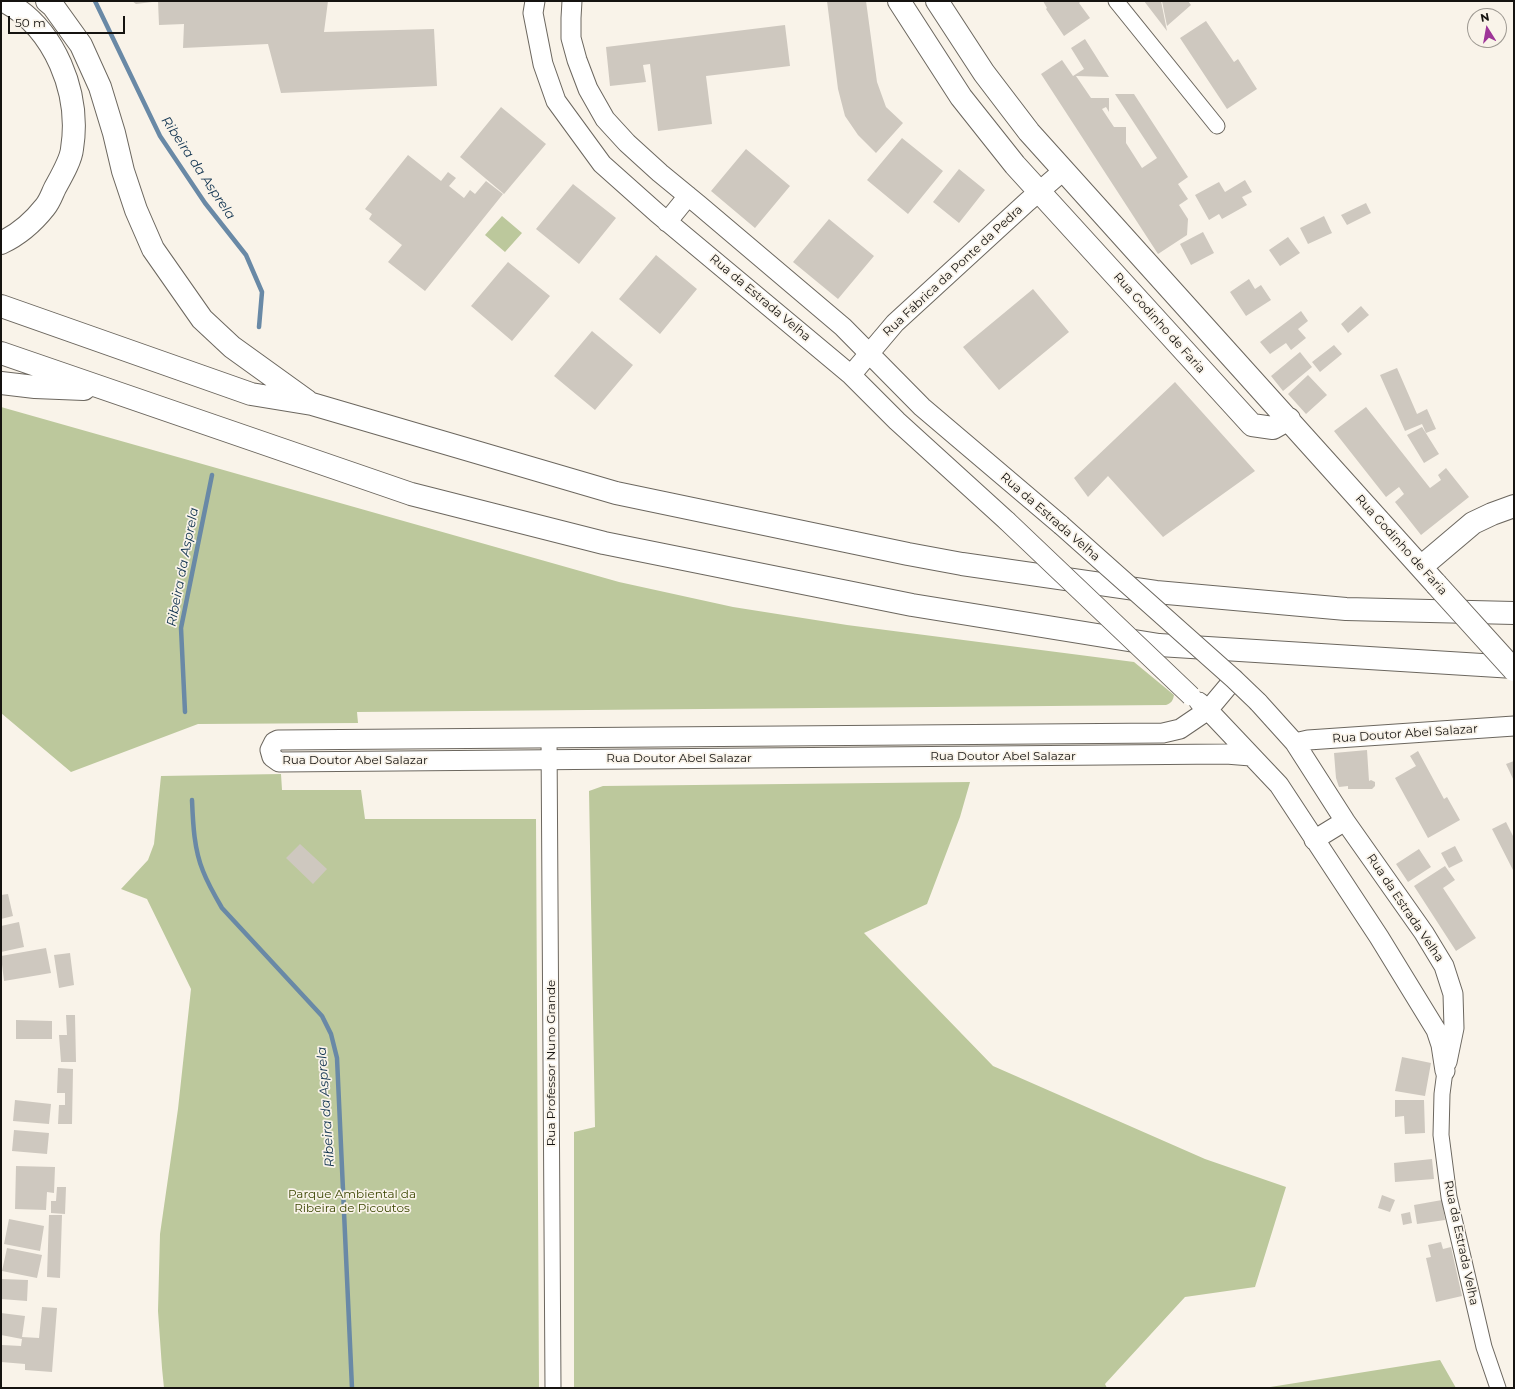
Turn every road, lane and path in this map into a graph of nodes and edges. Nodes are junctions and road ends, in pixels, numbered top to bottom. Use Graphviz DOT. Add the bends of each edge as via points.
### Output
graph roads {
  1 [pos="4,1"];
  2 [pos="47,1"];
  3 [pos="535,1"];
  4 [pos="572,1"];
  5 [pos="900,1"];
  6 [pos="937,1"];
  7 [pos="1116,1"];
  8 [pos="1217,126"];
  9 [pos="1063,171"];
  10 [pos="1040,192"];
  11 [pos="688,196"];
  12 [pos="667,222"];
  13 [pos="1,242"];
  14 [pos="1,306"];
  15 [pos="869,352"];
  16 [pos="1,353"];
  17 [pos="851,375"];
  18 [pos="1,383"];
  19 [pos="108,390"];
  20 [pos="312,404"];
  21 [pos="1289,419"];
  22 [pos="1514,506"];
  23 [pos="1421,567"];
  24 [pos="1514,613"];
  25 [pos="1514,667"];
  26 [pos="1514,670"];
  27 [pos="1234,679"];
  28 [pos="1212,705"];
  29 [pos="1514,726"];
  30 [pos="549,737"];
  31 [pos="1295,743"];
  32 [pos="1251,756"];
  33 [pos="549,759"];
  34 [pos="1345,821"];
  35 [pos="1314,840"];
  36 [pos="1445,1071"];
  37 [pos="552,1388"];
  38 [pos="1498,1388"];
  1 -- 13 [label="main road" via="16,8 44,34 64,69 74,116 72,150 46,206 14,237"];
  2 -- 20 [label="main road" via="81,45 97,80 123,171 153,249 207,324 232,347"];
  3 -- 12 [label="street, Rua da Estrada Velha" via="533,13 543,64 556,101 602,164"];
  4 -- 11 [label="street, Rua da Estrada Velha" via="571,38 588,89 602,113 627,143"];
  5 -- 10 [label="main road, Rua Godinho de Faria" via="961,97"];
  6 -- 9 [label="main road, Rua Godinho de Faria" via="984,73"];
  7 -- 8 [label="street"];
  9 -- 10 [label="street"];
  9 -- 21 [label="main road, Rua Godinho de Faria"];
  10 -- 15 [label="street, Rua Fábrica da Ponte da Pedra" via="895,323"];
  10 -- 21 [label="main road, Rua Godinho de Faria" via="1252,424 1273,428"];
  11 -- 12 [label="street"];
  11 -- 15 [label="street, Rua da Estrada Velha"];
  12 -- 17 [label="street, Rua da Estrada Velha"];
  14 -- 20 [label="main road" via="251,394"];
  15 -- 17 [label="street"];
  15 -- 27 [label="street, Rua da Estrada Velha, bridge" via="922,407 1061,525"];
  16 -- 19 [label="main road"];
  17 -- 28 [label="street, Rua da Estrada Velha, bridge" via="1191,696"];
  18 -- 19 [label="main road"];
  19 -- 25 [label="main road" via="411,494 604,543 904,603 1159,646"];
  20 -- 24 [label="main road" via="616,492 908,554 1156,592 1346,609"];
  21 -- 23 [label="main road, Rua Godinho de Faria"];
  22 -- 23 [label="main road" via="1473,523"];
  23 -- 26 [label="main road, Rua Godinho de Faria, bridge"];
  27 -- 28 [label="street"];
  27 -- 31 [label="street, Rua da Estrada Velha, bridge"];
  28 -- 30 [label="street, Rua Doutor Abel Salazar" via="1180,729 1163,732"];
  28 -- 32 [label="street, Rua da Estrada Velha"];
  29 -- 31 [label="street, Rua Doutor Abel Salazar"];
  30 -- 33 [label="street, Rua Professor Nuno Grande"];
  30 -- 33 [label="street, Rua Doutor Abel Salazar" via="278,740 270,750 272,757 279,762"];
  31 -- 34 [label="street, Rua da Estrada Velha"];
  32 -- 33 [label="street, Rua Doutor Abel Salazar" via="1226,754"];
  32 -- 35 [label="street, Rua da Estrada Velha" via="1278,785"];
  33 -- 37 [label="street, Rua Professor Nuno Grande"];
  34 -- 35 [label="street"];
  34 -- 36 [label="street, Rua da Estrada Velha" via="1444,966 1453,994 1454,1028"];
  35 -- 36 [label="street, Rua da Estrada Velha" via="1379,937 1436,1030"];
  36 -- 38 [label="street, Rua da Estrada Velha" via="1441,1135 1449,1197 1484,1347"];
}
